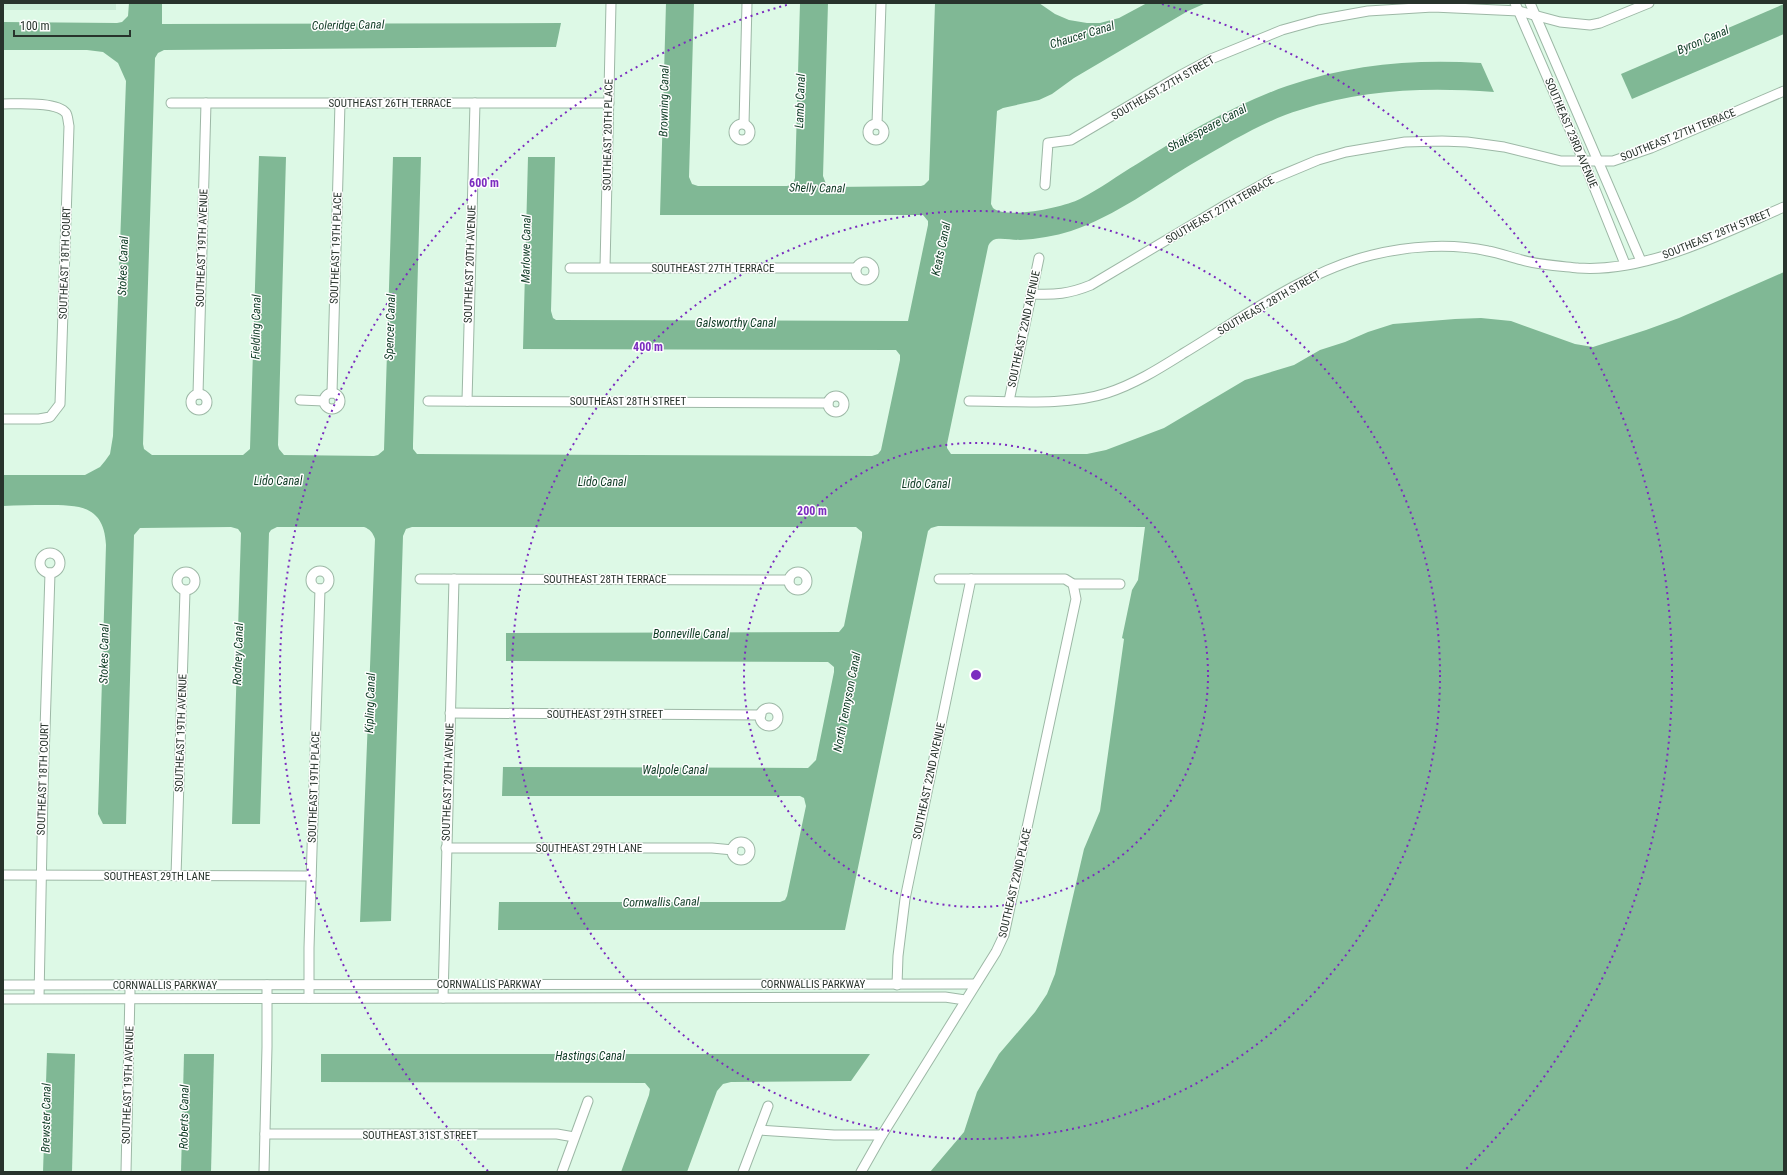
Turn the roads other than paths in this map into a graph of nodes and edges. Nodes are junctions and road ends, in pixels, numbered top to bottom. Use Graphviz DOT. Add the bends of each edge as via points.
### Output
graph roads {
  1 [pos="611,3"];
  2 [pos="746,3"];
  3 [pos="881,3"];
  4 [pos="1530,3"];
  5 [pos="1649,3"];
  6 [pos="1517,7"];
  7 [pos="1536,16"];
  8 [pos="1784,91"];
  9 [pos="171,103"];
  10 [pos="206,103"];
  11 [pos="340,103"];
  12 [pos="475,103"];
  13 [pos="608,103"];
  14 [pos="3,104"];
  15 [pos="744,124"];
  16 [pos="877,124"];
  17 [pos="1584,162"];
  18 [pos="1599,162"];
  19 [pos="1045,185"];
  20 [pos="1784,207"];
  21 [pos="1039,258"];
  22 [pos="1642,261"];
  23 [pos="1625,264"];
  24 [pos="605,267"];
  25 [pos="570,268"];
  26 [pos="856,268"];
  27 [pos="1032,294"];
  28 [pos="332,392"];
  29 [pos="198,394"];
  30 [pos="300,400"];
  31 [pos="324,401"];
  32 [pos="428,401"];
  33 [pos="467,401"];
  34 [pos="969,401"];
  35 [pos="1009,401"];
  36 [pos="828,403"];
  37 [pos="3,419"];
  38 [pos="50,573"];
  39 [pos="420,579"];
  40 [pos="454,579"];
  41 [pos="939,579"];
  42 [pos="971,579"];
  43 [pos="789,580"];
  44 [pos="1073,584"];
  45 [pos="1120,584"];
  46 [pos="320,589"];
  47 [pos="185,591"];
  48 [pos="450,713"];
  49 [pos="761,715"];
  50 [pos="446,848"];
  51 [pos="733,850"];
  52 [pos="3,875"];
  53 [pos="42,876"];
  54 [pos="176,876"];
  55 [pos="311,876"];
  56 [pos="39,984"];
  57 [pos="309,984"];
  58 [pos="443,984"];
  59 [pos="652,984"];
  60 [pos="975,984"];
  61 [pos="3,985"];
  62 [pos="131,985"];
  63 [pos="267,985"];
  64 [pos="897,985"];
  65 [pos="3,998"];
  66 [pos="39,998"];
  67 [pos="130,998"];
  68 [pos="309,998"];
  69 [pos="443,998"];
  70 [pos="652,998"];
  71 [pos="267,999"];
  72 [pos="965,1000"];
  73 [pos="588,1101"];
  74 [pos="768,1106"];
  75 [pos="759,1130"];
  76 [pos="265,1134"];
  77 [pos="882,1135"];
  78 [pos="574,1137"];
  79 [pos="126,1172"];
  80 [pos="264,1172"];
  81 [pos="562,1172"];
  82 [pos="743,1172"];
  83 [pos="861,1172"];
  1 -- 13 [label="street, SOUTHEAST 20TH PLACE"];
  2 -- 15 [label="street"];
  3 -- 16 [label="street"];
  4 -- 7 [label="street, SOUTHEAST 23RD AVENUE"];
  5 -- 7 [label="street, SOUTHEAST 27TH STREET" via="1590,25 1570,24"];
  6 -- 7 [label="street, SOUTHEAST 27TH STREET"];
  6 -- 17 [label="street, SOUTHEAST 23RD AVENUE"];
  6 -- 19 [label="street, SOUTHEAST 27TH STREET" via="1375,10 1318,20 1282,30 1191,69 1071,140 1048,143"];
  7 -- 18 [label="street, SOUTHEAST 23RD AVENUE"];
  8 -- 18 [label="street, SOUTHEAST 27TH TERRACE" via="1651,148 1613,161"];
  9 -- 10 [label="street, SOUTHEAST 26TH TERRACE"];
  10 -- 11 [label="street, SOUTHEAST 26TH TERRACE"];
  10 -- 29 [label="street, SOUTHEAST 19TH AVENUE"];
  11 -- 12 [label="street, SOUTHEAST 26TH TERRACE"];
  11 -- 28 [label="street, SOUTHEAST 19TH PLACE"];
  12 -- 13 [label="street, SOUTHEAST 26TH TERRACE"];
  12 -- 33 [label="street, SOUTHEAST 20TH AVENUE"];
  13 -- 24 [label="street, SOUTHEAST 20TH PLACE"];
  14 -- 37 [label="street, SOUTHEAST 18TH COURT" via="38,104 60,108 66,114 69,126 62,396 60,404 50,416 39,419"];
  17 -- 18 [label="street, SOUTHEAST 27TH TERRACE"];
  17 -- 23 [label="street, SOUTHEAST 23RD AVENUE"];
  17 -- 27 [label="street, SOUTHEAST 27TH TERRACE" via="1561,161 1518,150 1467,142 1405,142 1346,152 1270,180 1091,286 1070,293"];
  18 -- 22 [label="street, SOUTHEAST 23RD AVENUE"];
  20 -- 22 [label="street, SOUTHEAST 28TH STREET" via="1693,246"];
  21 -- 27 [label="street, SOUTHEAST 22ND AVENUE"];
  22 -- 23 [label="street, SOUTHEAST 28TH STREET"];
  23 -- 35 [label="street, SOUTHEAST 28TH STREET" via="1578,268 1533,262 1487,251 1446,247 1381,252 1344,262 1294,286 1157,370 1118,389 1099,396 1073,399"];
  24 -- 25 [label="street, SOUTHEAST 27TH TERRACE"];
  24 -- 26 [label="street, SOUTHEAST 27TH TERRACE"];
  27 -- 35 [label="street, SOUTHEAST 22ND AVENUE"];
  28 -- 31 [label="street" via="327,394"];
  28 -- 31 [label="street, SOUTHEAST 19TH PLACE" via="340,397 338,407 330,409"];
  30 -- 31 [label="street"];
  32 -- 33 [label="street, SOUTHEAST 28TH STREET"];
  33 -- 36 [label="street, SOUTHEAST 28TH STREET"];
  34 -- 35 [label="street, SOUTHEAST 28TH STREET"];
  38 -- 53 [label="street, SOUTHEAST 18TH COURT"];
  39 -- 40 [label="street, SOUTHEAST 28TH TERRACE"];
  40 -- 43 [label="street, SOUTHEAST 28TH TERRACE"];
  40 -- 48 [label="street, SOUTHEAST 20TH AVENUE"];
  41 -- 42 [label="street"];
  42 -- 44 [label="street" via="1065,579"];
  42 -- 64 [label="street, SOUTHEAST 22ND AVENUE" via="904,899"];
  44 -- 45 [label="street"];
  44 -- 60 [label="street, SOUTHEAST 22ND PLACE" via="1076,600 1009,918 1000,944"];
  46 -- 55 [label="street, SOUTHEAST 19TH PLACE"];
  47 -- 54 [label="street, SOUTHEAST 19TH AVENUE"];
  48 -- 49 [label="street, SOUTHEAST 29TH STREET"];
  48 -- 50 [label="street, SOUTHEAST 20TH AVENUE"];
  50 -- 51 [label="street, SOUTHEAST 29TH LANE"];
  50 -- 58 [label="street, SOUTHEAST 20TH AVENUE"];
  52 -- 53 [label="street, SOUTHEAST 29TH LANE"];
  53 -- 54 [label="street, SOUTHEAST 29TH LANE"];
  53 -- 56 [label="street, SOUTHEAST 18TH COURT"];
  54 -- 55 [label="street, SOUTHEAST 29TH LANE"];
  55 -- 57 [label="street, SOUTHEAST 19TH PLACE"];
  56 -- 61 [label="street, CORNWALLIS PARKWAY"];
  56 -- 62 [label="street, CORNWALLIS PARKWAY"];
  56 -- 66 [label="street, SOUTHEAST 18TH COURT"];
  57 -- 58 [label="street, CORNWALLIS PARKWAY"];
  57 -- 63 [label="street, CORNWALLIS PARKWAY"];
  57 -- 68 [label="street, SOUTHEAST 19TH PLACE"];
  58 -- 59 [label="street, CORNWALLIS PARKWAY"];
  58 -- 69 [label="street, SOUTHEAST 20TH AVENUE"];
  59 -- 64 [label="street, CORNWALLIS PARKWAY"];
  59 -- 70 [label="street"];
  60 -- 64 [label="street, CORNWALLIS PARKWAY"];
  60 -- 72 [label="street, SOUTHEAST 22ND PLACE"];
  62 -- 63 [label="street, CORNWALLIS PARKWAY"];
  62 -- 67 [label="street, SOUTHEAST 19TH AVENUE"];
  63 -- 71 [label="street"];
  65 -- 66 [label="street, CORNWALLIS PARKWAY"];
  66 -- 67 [label="street, CORNWALLIS PARKWAY"];
  67 -- 71 [label="street, CORNWALLIS PARKWAY"];
  67 -- 79 [label="street, SOUTHEAST 19TH AVENUE"];
  68 -- 69 [label="street, CORNWALLIS PARKWAY"];
  68 -- 71 [label="street, CORNWALLIS PARKWAY"];
  69 -- 70 [label="street, CORNWALLIS PARKWAY"];
  70 -- 72 [label="street, CORNWALLIS PARKWAY" via="945,997"];
  71 -- 76 [label="street"];
  72 -- 77 [label="street, SOUTHEAST 22ND PLACE"];
  73 -- 78 [label="street"];
  74 -- 75 [label="street"];
  75 -- 77 [label="street"];
  75 -- 82 [label="street"];
  76 -- 78 [label="street, SOUTHEAST 31ST STREET" via="558,1134"];
  76 -- 80 [label="street"];
  77 -- 83 [label="street, SOUTHEAST 22ND PLACE"];
  78 -- 81 [label="street"];
}
